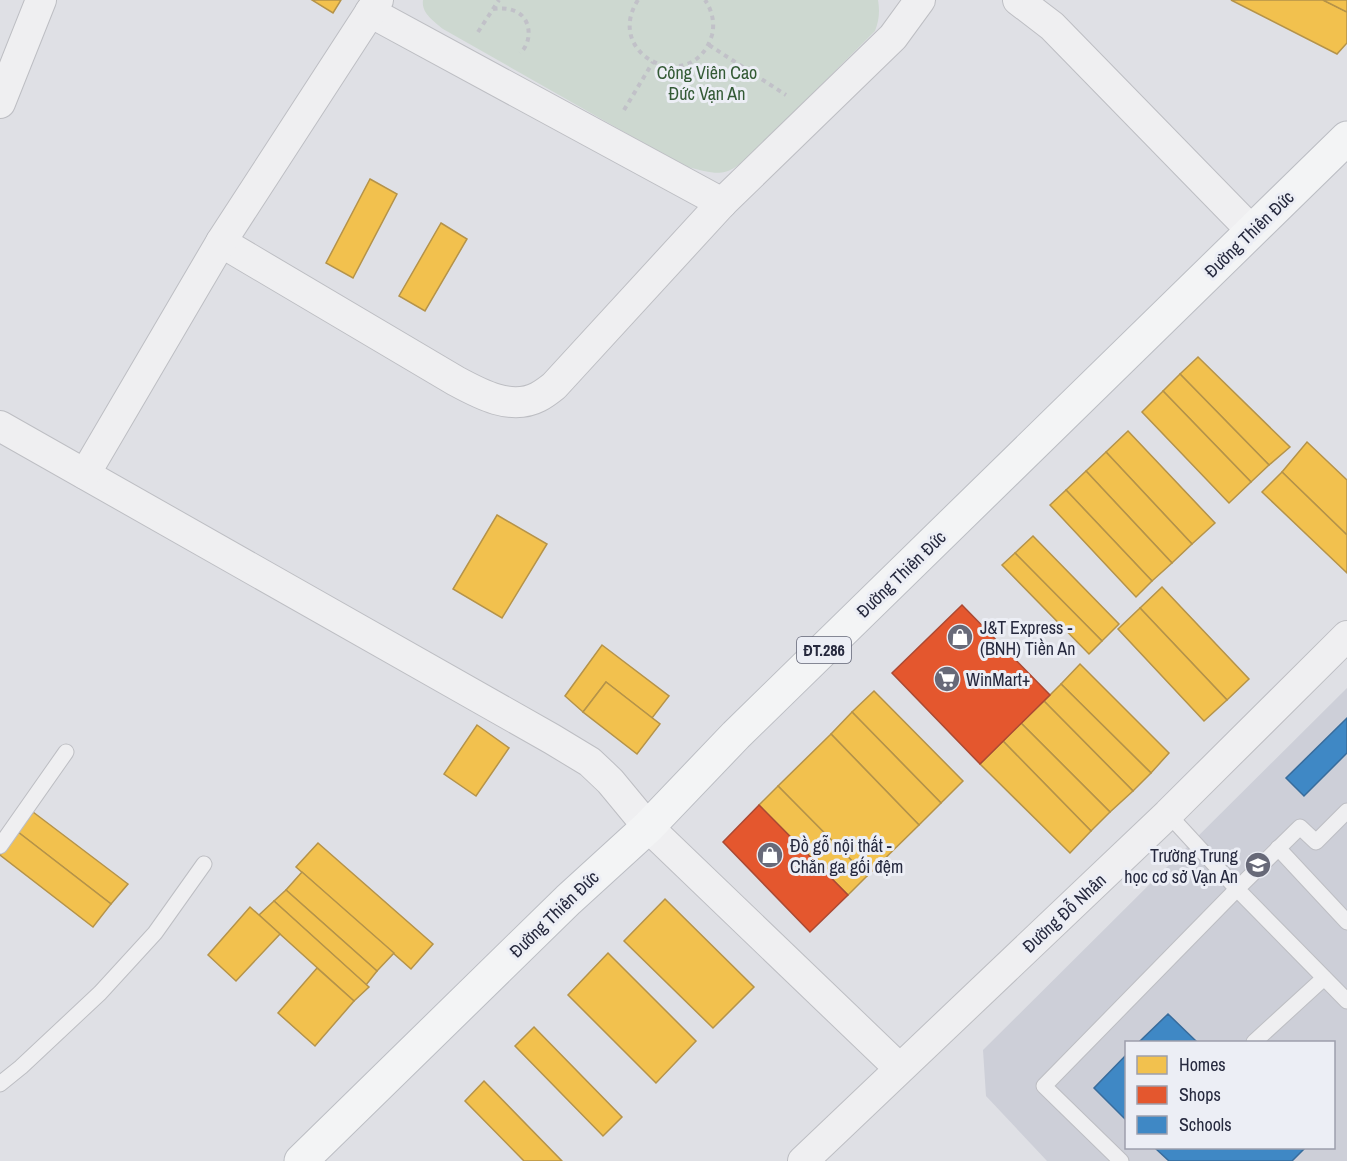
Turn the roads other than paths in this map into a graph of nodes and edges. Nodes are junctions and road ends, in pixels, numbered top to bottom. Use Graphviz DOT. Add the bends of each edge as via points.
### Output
graph roads {
  1 [pos="41,0"];
  2 [pos="920,0"];
  3 [pos="1018,0"];
  4 [pos="374,6"];
  5 [pos="0,104"];
  6 [pos="1347,138"];
  7 [pos="722,203"];
  8 [pos="1252,231"];
  9 [pos="221,242"];
  10 [pos="0,426"];
  11 [pos="85,474"];
  12 [pos="1347,636"];
  13 [pos="66,752"];
  14 [pos="1347,811"];
  15 [pos="1168,814"];
  16 [pos="648,827"];
  17 [pos="0,846"];
  18 [pos="1278,848"];
  19 [pos="204,864"];
  20 [pos="1237,889"];
  21 [pos="1347,922"];
  22 [pos="1324,978"];
  23 [pos="1347,1001"];
  24 [pos="1255,1041"];
  25 [pos="899,1068"];
  26 [pos="0,1084"];
  27 [pos="301,1161"];
  28 [pos="803,1161"];
  29 [pos="1121,1161"];
  1 -- 5 [label="street"];
  2 -- 7 [label="street" via="893,37"];
  3 -- 8 [label="street" via="1052,26"];
  4 -- 7 [label="street"];
  4 -- 9 [label="street"];
  6 -- 8 [label="main road, Đường Thiên Đức / ĐT.286"];
  7 -- 9 [label="street" via="554,386 537,398 515,402 486,397 456,381"];
  8 -- 16 [label="main road, Đường Thiên Đức / ĐT.286" via="716,755"];
  9 -- 11 [label="street"];
  10 -- 11 [label="street"];
  11 -- 16 [label="street" via="590,762"];
  12 -- 15 [label="street, Đường Đỗ Nhân"];
  13 -- 17 [label="lane"];
  14 -- 18 [label="lane" via="1316,842 1300,827"];
  15 -- 20 [label="lane"];
  15 -- 25 [label="street, Đường Đỗ Nhân"];
  16 -- 25 [label="street"];
  16 -- 27 [label="main road, Đường Thiên Đức / ĐT.286"];
  18 -- 20 [label="lane"];
  18 -- 21 [label="lane"];
  19 -- 26 [label="lane" via="155,933 100,993"];
  20 -- 22 [label="lane"];
  20 -- 29 [label="lane" via="1044,1086"];
  22 -- 23 [label="lane"];
  22 -- 24 [label="lane"];
  25 -- 28 [label="street, Đường Đỗ Nhân"];
}
